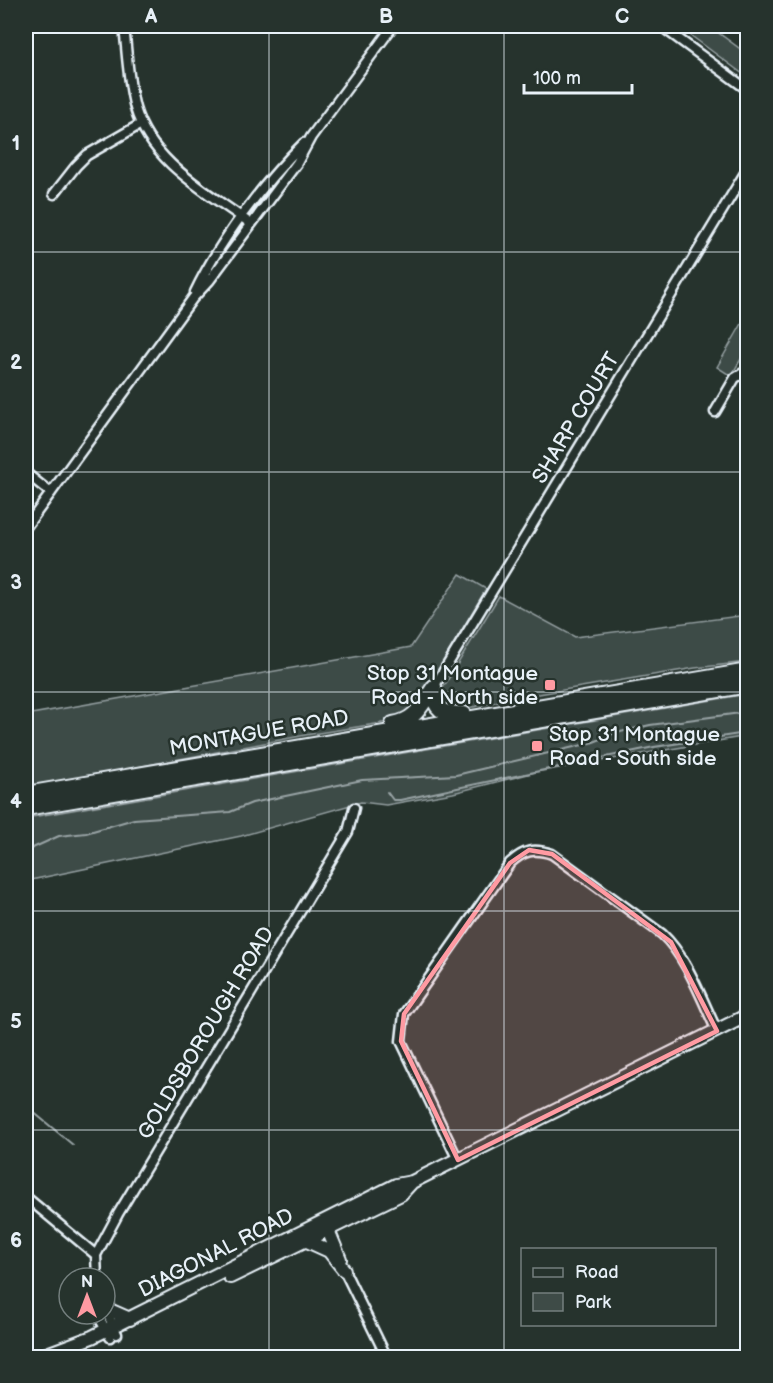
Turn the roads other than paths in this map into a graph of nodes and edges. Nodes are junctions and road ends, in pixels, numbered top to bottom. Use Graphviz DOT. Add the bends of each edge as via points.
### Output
graph roads {
  1 [pos="124,26"];
  2 [pos="393,26"];
  3 [pos="661,26"];
  4 [pos="747,90"];
  5 [pos="141,124"];
  6 [pos="311,137"];
  7 [pos="747,168"];
  8 [pos="54,194"];
  9 [pos="242,217"];
  10 [pos="251,224"];
  11 [pos="193,298"];
  12 [pos="747,362"];
  13 [pos="747,370"];
  14 [pos="715,412"];
  15 [pos="26,473"];
  16 [pos="51,493"];
  17 [pos="26,527"];
  18 [pos="747,671"];
  19 [pos="747,685"];
  20 [pos="434,687"];
  21 [pos="495,714"];
  22 [pos="339,741"];
  23 [pos="26,794"];
  24 [pos="26,808"];
  25 [pos="354,808"];
  26 [pos="747,1016"];
  27 [pos="717,1031"];
  28 [pos="458,1160"];
  29 [pos="412,1182"];
  30 [pos="26,1197"];
  31 [pos="328,1230"];
  32 [pos="306,1236"];
  33 [pos="96,1255"];
  34 [pos="96,1266"];
  35 [pos="344,1270"];
  36 [pos="117,1314"];
  37 [pos="130,1319"];
  38 [pos="106,1326"];
  39 [pos="109,1326"];
  40 [pos="111,1332"];
  41 [pos="36,1358"];
  42 [pos="61,1358"];
  43 [pos="387,1358"];
  1 -- 5 [label="street" via="133,100"];
  2 -- 6 [label="street"];
  3 -- 4 [label="street"];
  5 -- 8 [label="street" via="87,154"];
  5 -- 9 [label="street" via="165,159"];
  6 -- 9 [label="street" via="274,174"];
  6 -- 10 [label="street" via="297,163"];
  7 -- 20 [label="street, SHARP COURT"];
  9 -- 10 [label="street"];
  9 -- 11 [label="street"];
  10 -- 11 [label="street"];
  11 -- 16 [label="street"];
  12 -- 13 [label="street"];
  13 -- 14 [label="street" via="735,378"];
  15 -- 16 [label="street"];
  16 -- 17 [label="street"];
  18 -- 21 [label="main road, MONTAGUE ROAD"];
  19 -- 24 [label="main road, MONTAGUE ROAD"];
  20 -- 21 [label="main road" via="434,699 442,711"];
  20 -- 22 [label="main road" via="410,720"];
  21 -- 22 [label="main road, MONTAGUE ROAD"];
  22 -- 23 [label="main road, MONTAGUE ROAD"];
  25 -- 33 [label="street, GOLDSBOROUGH ROAD" via="348,832"];
  26 -- 27 [label="street, DIAGONAL ROAD"];
  27 -- 28 [label="street, DIAGONAL ROAD"];
  27 -- 28 [label="street" via="671,942 552,854 529,850 510,863 404,1014 401,1041"];
  28 -- 29 [label="street, DIAGONAL ROAD"];
  29 -- 31 [label="street, DIAGONAL ROAD" via="401,1194"];
  29 -- 32 [label="street, DIAGONAL ROAD" via="396,1185"];
  30 -- 33 [label="street"];
  31 -- 32 [label="street"];
  31 -- 35 [label="street"];
  32 -- 35 [label="street" via="329,1251"];
  32 -- 37 [label="street, DIAGONAL ROAD"];
  32 -- 40 [label="street, DIAGONAL ROAD"];
  33 -- 34 [label="street"];
  35 -- 43 [label="street"];
  36 -- 37 [label="street"];
  37 -- 40 [label="street, DIAGONAL ROAD"];
  38 -- 40 [label="street"];
  39 -- 40 [label="street"];
  40 -- 41 [label="street, DIAGONAL ROAD"];
  40 -- 42 [label="street, DIAGONAL ROAD"];
}
